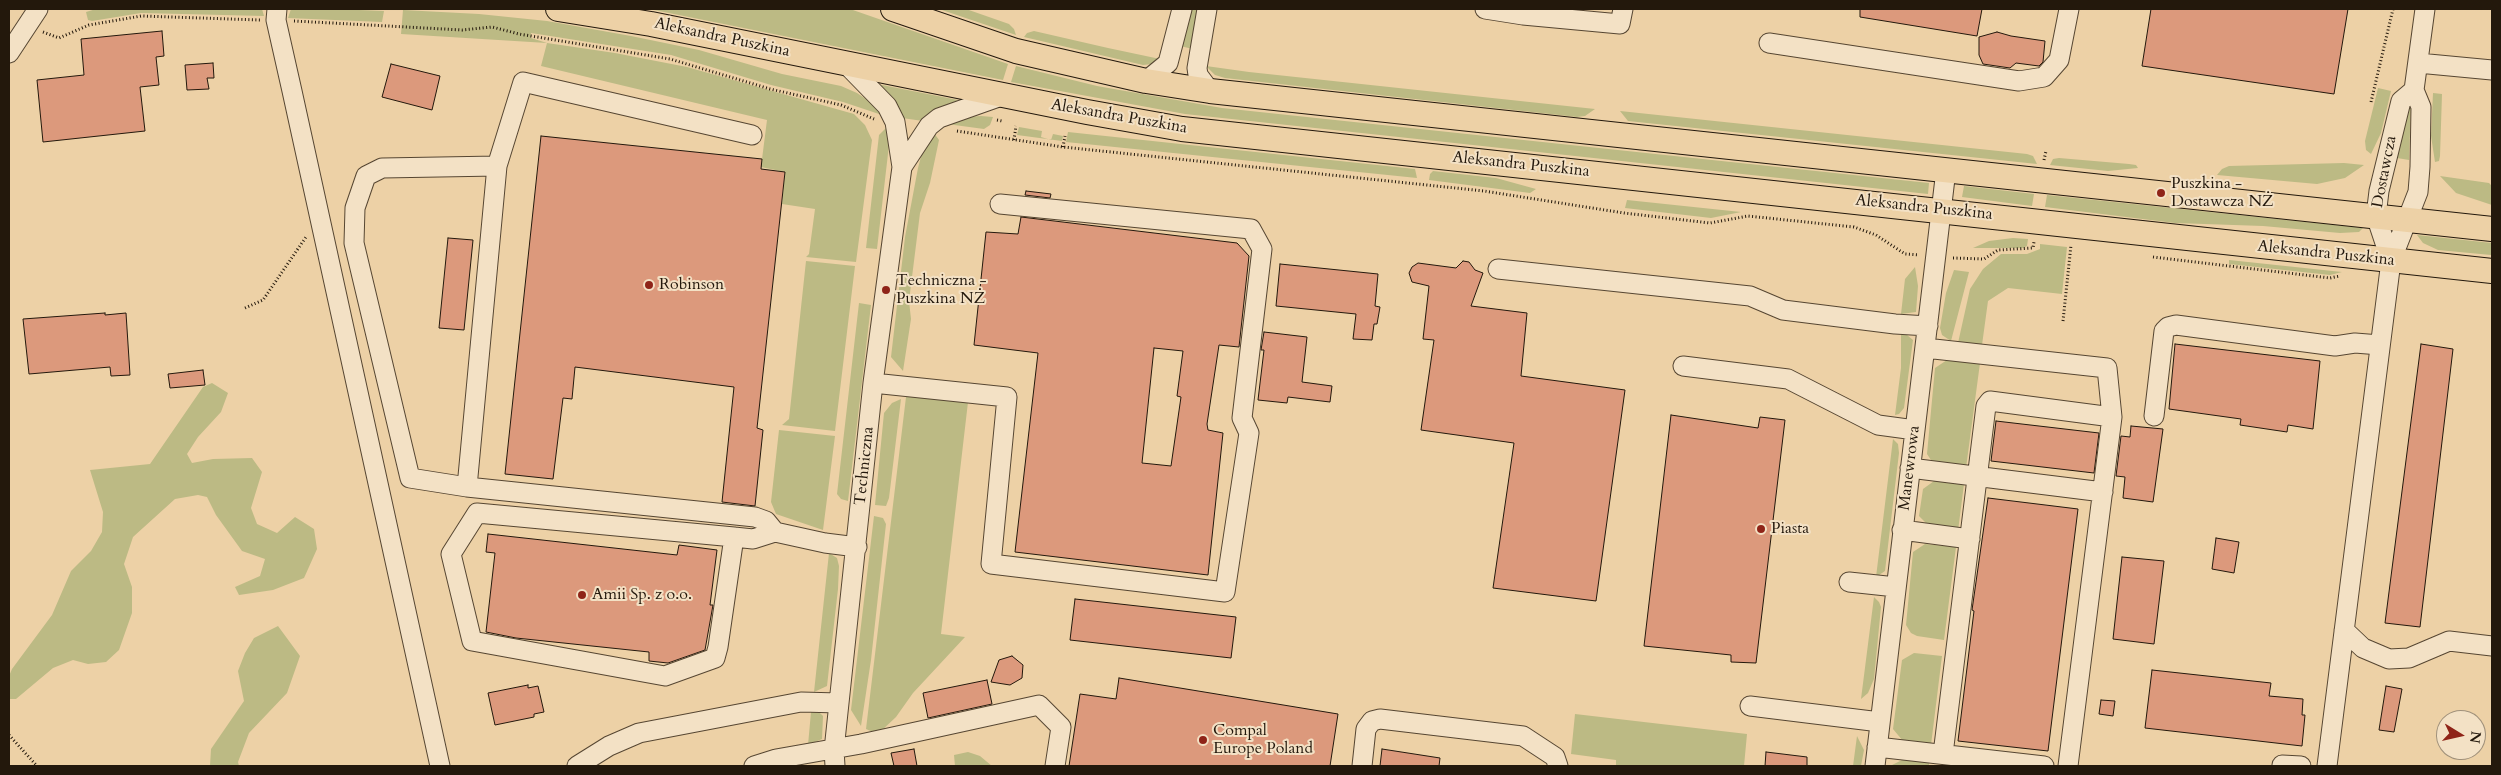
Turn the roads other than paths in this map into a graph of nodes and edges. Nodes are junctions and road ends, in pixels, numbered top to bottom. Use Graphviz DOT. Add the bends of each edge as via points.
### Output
graph roads {
  1 [pos="38,9"];
  2 [pos="558,9"];
  3 [pos="894,9"];
  4 [pos="1182,9"];
  5 [pos="1207,9"];
  6 [pos="1485,9"];
  7 [pos="1623,9"];
  8 [pos="2069,9"];
  9 [pos="2425,9"];
  10 [pos="277,14"];
  11 [pos="1769,43"];
  12 [pos="9,53"];
  13 [pos="845,63"];
  14 [pos="2418,63"];
  15 [pos="2492,70"];
  16 [pos="1146,81"];
  17 [pos="2414,90"];
  18 [pos="1210,91"];
  19 [pos="1004,95"];
  20 [pos="752,135"];
  21 [pos="497,166"];
  22 [pos="902,167"];
  23 [pos="1946,170"];
  24 [pos="1000,204"];
  25 [pos="1941,209"];
  26 [pos="2376,216"];
  27 [pos="2409,220"];
  28 [pos="2492,229"];
  29 [pos="2391,261"];
  30 [pos="1498,268"];
  31 [pos="2492,271"];
  32 [pos="1928,326"];
  33 [pos="2380,344"];
  34 [pos="1926,348"];
  35 [pos="1683,366"];
  36 [pos="873,383"];
  37 [pos="2154,416"];
  38 [pos="2112,417"];
  39 [pos="1914,430"];
  40 [pos="1910,468"];
  41 [pos="1977,476"];
  42 [pos="467,487"];
  43 [pos="2103,492"];
  44 [pos="1902,530"];
  45 [pos="776,532"];
  46 [pos="734,537"];
  47 [pos="1970,539"];
  48 [pos="857,547"];
  49 [pos="1849,582"];
  50 [pos="1896,587"];
  51 [pos="2344,630"];
  52 [pos="2492,646"];
  53 [pos="839,703"];
  54 [pos="1750,706"];
  55 [pos="1880,722"];
  56 [pos="1877,748"];
  57 [pos="1943,754"];
  58 [pos="834,758"];
  59 [pos="2004,764"];
  60 [pos="2282,764"];
  61 [pos="440,766"];
  62 [pos="577,766"];
  63 [pos="754,766"];
  64 [pos="1055,766"];
  65 [pos="1362,766"];
  66 [pos="1558,766"];
  67 [pos="1875,766"];
  68 [pos="2044,766"];
  69 [pos="2068,766"];
  70 [pos="2301,766"];
  71 [pos="2327,766"];
  1 -- 12 [label="street"];
  2 -- 13 [label="main road, Aleksandra Puszkina" via="643,22"];
  3 -- 16 [label="main road" via="1003,48"];
  4 -- 16 [label="street" via="1168,63"];
  5 -- 18 [label="street" via="1197,68 1198,75"];
  6 -- 7 [label="street" via="1620,24"];
  8 -- 11 [label="street" via="2059,60 2044,77 2019,81"];
  9 -- 14 [label="street, Dostawcza"];
  10 -- 61 [label="street"];
  13 -- 19 [label="main road, Aleksandra Puszkina"];
  13 -- 22 [label="street, Techniczna" via="887,106 895,122"];
  14 -- 15 [label="street"];
  14 -- 17 [label="street, Dostawcza"];
  16 -- 18 [label="main road"];
  17 -- 26 [label="street, Dostawcza" via="2401,101 2385,162"];
  17 -- 27 [label="street, Dostawcza" via="2421,107 2420,167 2418,192"];
  18 -- 23 [label="main road"];
  19 -- 22 [label="street, Techniczna" via="939,118 929,126"];
  19 -- 25 [label="main road, Aleksandra Puszkina" via="1182,129"];
  20 -- 21 [label="street" via="523,82"];
  21 -- 42 [label="street"];
  21 -- 42 [label="street" via="382,168 366,176 355,208 354,242 410,478"];
  22 -- 36 [label="street, Techniczna"];
  23 -- 25 [label="street, Manewrowa"];
  23 -- 26 [label="main road"];
  24 -- 36 [label="street" via="1250,229 1262,249 1242,418 1249,433 1225,592 991,564 1007,397"];
  25 -- 29 [label="main road, Aleksandra Puszkina"];
  25 -- 32 [label="street, Manewrowa"];
  26 -- 27 [label="main road"];
  26 -- 29 [label="street, Dostawcza"];
  27 -- 28 [label="main road"];
  27 -- 29 [label="street, Dostawcza"];
  29 -- 31 [label="main road, Aleksandra Puszkina"];
  29 -- 33 [label="street"];
  30 -- 32 [label="street" via="1750,296 1783,310"];
  32 -- 34 [label="street, Manewrowa"];
  33 -- 37 [label="street" via="2335,346 2176,325 2168,327 2164,331"];
  33 -- 51 [label="street"];
  34 -- 38 [label="street" via="2108,368"];
  34 -- 39 [label="street, Manewrowa"];
  35 -- 39 [label="street" via="1788,379 1878,425"];
  36 -- 48 [label="street, Techniczna"];
  38 -- 41 [label="street" via="1990,402 1986,406"];
  38 -- 43 [label="street"];
  39 -- 40 [label="street, Manewrowa"];
  40 -- 41 [label="street"];
  40 -- 44 [label="street, Manewrowa"];
  41 -- 43 [label="street"];
  41 -- 47 [label="street"];
  42 -- 45 [label="street" via="755,517 766,521"];
  43 -- 69 [label="street"];
  44 -- 47 [label="street"];
  44 -- 50 [label="street, Manewrowa"];
  45 -- 46 [label="street" via="753,539"];
  45 -- 48 [label="street" via="825,544"];
  46 -- 46 [label="street" via="477,513 451,554 472,641 665,676 715,658"];
  47 -- 57 [label="street"];
  48 -- 53 [label="street, Techniczna"];
  49 -- 50 [label="street"];
  50 -- 55 [label="street, Manewrowa"];
  51 -- 52 [label="street" via="2363,648 2389,659 2409,658 2448,641"];
  51 -- 71 [label="street"];
  53 -- 58 [label="street, Techniczna"];
  53 -- 62 [label="street" via="801,702 639,733 608,746"];
  54 -- 55 [label="street"];
  55 -- 56 [label="street, Manewrowa"];
  56 -- 57 [label="street"];
  56 -- 67 [label="street, Manewrowa"];
  57 -- 59 [label="street"];
  58 -- 63 [label="street" via="776,759"];
  58 -- 64 [label="street" via="1040,705 1061,726"];
  59 -- 68 [label="street"];
  60 -- 70 [label="street"];
  65 -- 66 [label="street" via="1366,729 1372,721 1380,719 1523,736 1556,757"];
}
